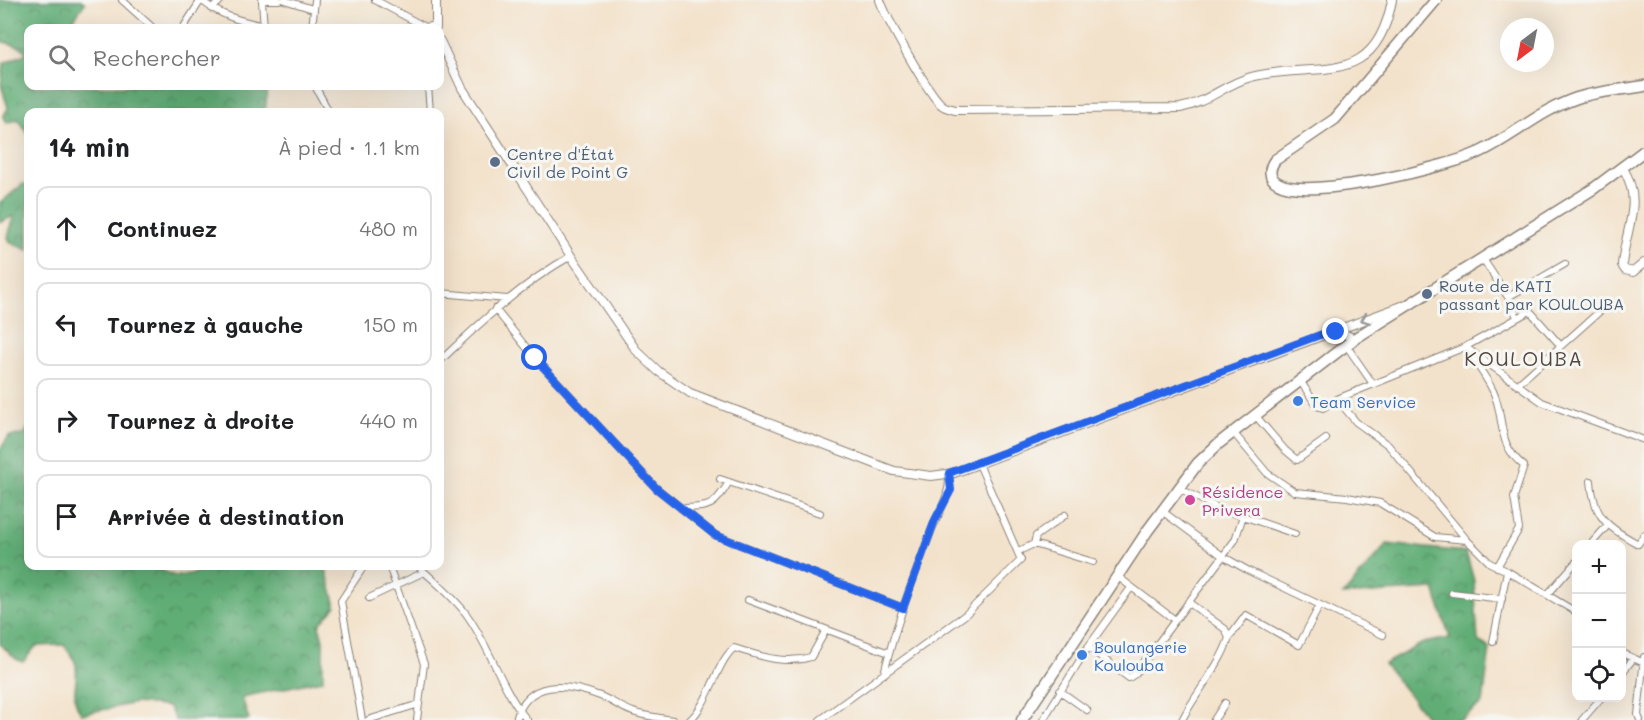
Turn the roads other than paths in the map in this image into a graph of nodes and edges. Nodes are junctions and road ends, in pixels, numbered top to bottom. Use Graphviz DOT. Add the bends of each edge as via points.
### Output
graph roads {
  1 [pos="201,0"];
  2 [pos="220,0"];
  3 [pos="279,0"];
  4 [pos="284,0"];
  5 [pos="315,0"];
  6 [pos="375,0"];
  7 [pos="436,0"];
  8 [pos="880,0"];
  9 [pos="1392,0"];
  10 [pos="1436,0"];
  11 [pos="125,1"];
  12 [pos="262,1"];
  13 [pos="212,9"];
  14 [pos="313,9"];
  15 [pos="149,24"];
  16 [pos="186,24"];
  17 [pos="253,24"];
  18 [pos="264,24"];
  19 [pos="312,24"];
  20 [pos="418,24"];
  21 [pos="436,24"];
  22 [pos="444,50"];
  23 [pos="1644,86"];
  24 [pos="317,90"];
  25 [pos="428,90"];
  26 [pos="327,108"];
  27 [pos="430,108"];
  28 [pos="1644,152"];
  29 [pos="1623,168"];
  30 [pos="571,256"];
  31 [pos="1483,259"];
  32 [pos="1644,263"];
  33 [pos="1565,264"];
  34 [pos="444,293"];
  35 [pos="1508,297"];
  36 [pos="508,299"];
  37 [pos="1409,303"];
  38 [pos="1608,304"];
  39 [pos="495,309"];
  40 [pos="1517,317"];
  41 [pos="1320,335"];
  42 [pos="1350,342"];
  43 [pos="1560,345"];
  44 [pos="1465,347"];
  45 [pos="444,357"];
  46 [pos="1299,379"];
  47 [pos="1373,384"];
  48 [pos="1518,384"];
  49 [pos="1337,399"];
  50 [pos="1255,415"];
  51 [pos="1232,431"];
  52 [pos="1326,439"];
  53 [pos="1644,440"];
  54 [pos="979,464"];
  55 [pos="949,473"];
  56 [pos="720,479"];
  57 [pos="1591,481"];
  58 [pos="729,482"];
  59 [pos="1179,488"];
  60 [pos="681,508"];
  61 [pos="1162,511"];
  62 [pos="819,513"];
  63 [pos="1065,515"];
  64 [pos="1243,516"];
  65 [pos="1607,526"];
  66 [pos="1295,534"];
  67 [pos="1644,535"];
  68 [pos="1467,540"];
  69 [pos="1595,540"];
  70 [pos="1034,544"];
  71 [pos="1019,551"];
  72 [pos="1224,556"];
  73 [pos="1093,562"];
  74 [pos="1497,567"];
  75 [pos="1572,567"];
  76 [pos="361,570"];
  77 [pos="390,570"];
  78 [pos="1507,571"];
  79 [pos="424,572"];
  80 [pos="1116,576"];
  81 [pos="396,587"];
  82 [pos="1130,588"];
  83 [pos="1452,593"];
  84 [pos="1548,594"];
  85 [pos="369,598"];
  86 [pos="1502,599"];
  87 [pos="748,600"];
  88 [pos="1188,602"];
  89 [pos="1320,605"];
  90 [pos="903,608"];
  91 [pos="1572,609"];
  92 [pos="1174,620"];
  93 [pos="826,630"];
  94 [pos="1383,635"];
  95 [pos="1229,638"];
  96 [pos="1493,642"];
  97 [pos="1088,647"];
  98 [pos="889,653"];
  99 [pos="1626,655"];
  100 [pos="1633,659"];
  101 [pos="1643,661"];
  102 [pos="1626,668"];
  103 [pos="884,675"];
  104 [pos="1060,691"];
  105 [pos="1226,702"];
  106 [pos="1598,702"];
  107 [pos="419,704"];
  108 [pos="519,710"];
  109 [pos="1087,710"];
  110 [pos="1641,716"];
  111 [pos="362,720"];
  112 [pos="368,720"];
  113 [pos="417,720"];
  114 [pos="516,720"];
  115 [pos="527,720"];
  116 [pos="673,720"];
  117 [pos="690,720"];
  118 [pos="820,720"];
  119 [pos="1022,720"];
  120 [pos="1043,720"];
  121 [pos="1182,720"];
  122 [pos="1215,720"];
  123 [pos="1582,720"];
  1 -- 13 [label="street"];
  1 -- 16 [label="street"];
  2 -- 13 [label="street"];
  3 -- 12 [label="street"];
  4 -- 14 [label="street"];
  5 -- 14 [label="street"];
  6 -- 20 [label="street"];
  7 -- 21 [label="street"];
  8 -- 9 [label="street" via="933,95 943,106 956,110 1197,105 1251,77 1340,68 1356,62 1372,48 1388,18"];
  10 -- 23 [label="highway" via="1335,119 1275,160 1270,170 1272,179 1290,187 1333,187 1434,167 1480,152 1529,120 1569,101"];
  11 -- 15 [label="street"];
  12 -- 18 [label="street"];
  13 -- 17 [label="street"];
  14 -- 19 [label="street"];
  22 -- 30 [label="street" via="462,88"];
  24 -- 26 [label="street"];
  25 -- 27 [label="street"];
  28 -- 29 [label="highway"];
  29 -- 31 [label="highway"];
  29 -- 32 [label="street" via="1634,196 1622,265 1634,272"];
  30 -- 36 [label="street" via="540,273"];
  30 -- 55 [label="street" via="636,350 665,377 690,393 894,471 931,476"];
  31 -- 35 [label="street"];
  31 -- 37 [label="highway"];
  33 -- 35 [label="street"];
  34 -- 36 [label="street"];
  35 -- 40 [label="street"];
  36 -- 39 [label="street"];
  37 -- 41 [label="street, one-way"];
  37 -- 42 [label="highway"];
  38 -- 43 [label="street"];
  39 -- 45 [label="street"];
  39 -- 60 [label="street" via="597,425 656,488"];
  40 -- 43 [label="street" via="1533,312"];
  40 -- 44 [label="street"];
  41 -- 42 [label="street" via="1341,332"];
  41 -- 54 [label="street"];
  42 -- 46 [label="highway"];
  42 -- 47 [label="street"];
  43 -- 48 [label="street"];
  44 -- 47 [label="street"];
  44 -- 48 [label="street"];
  44 -- 74 [label="street" via="1493,391 1509,453 1524,466 1514,497 1519,529"];
  46 -- 49 [label="street" via="1319,408"];
  46 -- 50 [label="highway"];
  47 -- 49 [label="street"];
  48 -- 53 [label="street" via="1542,402"];
  49 -- 68 [label="street" via="1356,422 1388,445"];
  50 -- 51 [label="highway"];
  50 -- 52 [label="street" via="1297,460"];
  51 -- 59 [label="highway"];
  51 -- 68 [label="street" via="1267,473 1295,492 1380,503 1435,537"];
  54 -- 55 [label="street"];
  54 -- 71 [label="street"];
  55 -- 90 [label="street" via="951,490 935,520"];
  56 -- 58 [label="street"];
  57 -- 65 [label="street" via="1596,510"];
  58 -- 60 [label="street" via="715,504"];
  58 -- 62 [label="street"];
  59 -- 61 [label="highway"];
  59 -- 64 [label="street" via="1221,510"];
  60 -- 90 [label="street" via="715,535"];
  61 -- 72 [label="street"];
  61 -- 80 [label="highway"];
  63 -- 70 [label="street" via="1036,536"];
  64 -- 66 [label="street"];
  64 -- 72 [label="street" via="1235,540"];
  65 -- 67 [label="street" via="1638,544"];
  65 -- 69 [label="street"];
  68 -- 74 [label="street"];
  70 -- 71 [label="street"];
  70 -- 73 [label="street"];
  71 -- 103 [label="street" via="1021,560 1013,570 965,615"];
  72 -- 88 [label="street"];
  72 -- 89 [label="street"];
  74 -- 78 [label="street"];
  75 -- 84 [label="street"];
  76 -- 111 [label="street" via="341,601"];
  77 -- 81 [label="street"];
  78 -- 84 [label="street"];
  78 -- 86 [label="street"];
  79 -- 81 [label="street"];
  79 -- 108 [label="street" via="468,616"];
  80 -- 82 [label="street"];
  80 -- 119 [label="highway"];
  81 -- 85 [label="street"];
  81 -- 107 [label="street" via="424,664"];
  82 -- 92 [label="street"];
  82 -- 97 [label="street"];
  83 -- 86 [label="street"];
  84 -- 91 [label="street"];
  86 -- 96 [label="street"];
  87 -- 93 [label="street"];
  88 -- 92 [label="street"];
  88 -- 95 [label="street" via="1224,629"];
  89 -- 94 [label="street"];
  89 -- 95 [label="street" via="1299,645 1246,615"];
  90 -- 98 [label="street"];
  92 -- 97 [label="street" via="1129,678"];
  93 -- 98 [label="street"];
  93 -- 117 [label="street" via="811,657 796,662 734,648 708,697"];
  95 -- 121 [label="street" via="1220,660 1196,692"];
  97 -- 104 [label="street"];
  98 -- 103 [label="street"];
  99 -- 100 [label="street"];
  100 -- 101 [label="street"];
  100 -- 102 [label="street"];
  101 -- 110 [label="street"];
  103 -- 118 [label="street"];
  104 -- 109 [label="street"];
  104 -- 120 [label="street"];
  105 -- 122 [label="street"];
  106 -- 123 [label="street"];
  107 -- 112 [label="street"];
  107 -- 113 [label="street"];
  108 -- 114 [label="street"];
  108 -- 115 [label="street"];
  108 -- 116 [label="street" via="526,697 538,690 559,688 601,696 636,713"];
}
